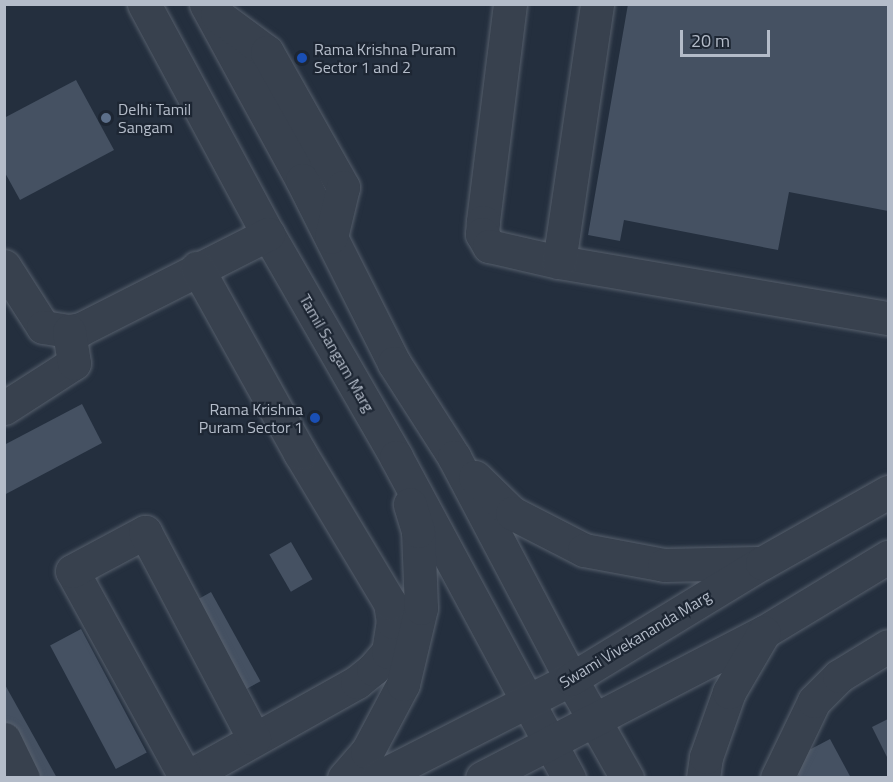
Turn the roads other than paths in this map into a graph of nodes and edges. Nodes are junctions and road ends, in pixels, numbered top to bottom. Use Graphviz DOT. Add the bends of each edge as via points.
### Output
graph roads {
  1 [pos="144,4"];
  2 [pos="510,4"];
  3 [pos="597,4"];
  4 [pos="207,6"];
  5 [pos="268,234"];
  6 [pos="559,262"];
  7 [pos="4,266"];
  8 [pos="197,268"];
  9 [pos="13,303"];
  10 [pos="888,318"];
  11 [pos="69,331"];
  12 [pos="4,408"];
  13 [pos="396,457"];
  14 [pos="454,457"];
  15 [pos="888,492"];
  16 [pos="888,557"];
  17 [pos="762,563"];
  18 [pos="764,632"];
  19 [pos="888,646"];
  20 [pos="571,679"];
  21 [pos="530,701"];
  22 [pos="594,722"];
  23 [pos="4,739"];
  24 [pos="254,739"];
  25 [pos="551,744"];
  26 [pos="23,777"];
  27 [pos="186,777"];
  28 [pos="344,777"];
  29 [pos="377,777"];
  30 [pos="482,777"];
  31 [pos="569,777"];
  32 [pos="627,777"];
  33 [pos="703,777"];
  34 [pos="777,777"];
  1 -- 5 [label="street, Tamil Sangam Marg"];
  2 -- 6 [label="street" via="482,234 494,248"];
  3 -- 6 [label="street"];
  4 -- 14 [label="street" via="394,363"];
  5 -- 8 [label="street"];
  5 -- 13 [label="street, Tamil Sangam Marg"];
  6 -- 10 [label="street"];
  7 -- 9 [label="street"];
  8 -- 11 [label="street" via="81,329"];
  8 -- 24 [label="street" via="300,453 390,603 393,622 388,652 373,669 357,682"];
  9 -- 11 [label="street" via="43,327"];
  11 -- 12 [label="street" via="74,363"];
  13 -- 21 [label="street, Tamil Sangam Marg"];
  13 -- 28 [label="street" via="418,531 421,608 403,684 367,752"];
  14 -- 17 [label="street" via="512,513 584,550 664,565"];
  14 -- 20 [label="street"];
  15 -- 17 [label="street, Swami Vivekananda Marg"];
  16 -- 18 [label="street"];
  17 -- 20 [label="street, Swami Vivekananda Marg"];
  18 -- 22 [label="street"];
  18 -- 33 [label="street" via="729,692"];
  19 -- 34 [label="street" via="826,688 802,722"];
  20 -- 21 [label="street, Swami Vivekananda Marg"];
  20 -- 22 [label="street"];
  21 -- 25 [label="street, Tamil Sangam Marg"];
  21 -- 29 [label="street, Swami Vivekananda Marg"];
  22 -- 25 [label="street"];
  22 -- 32 [label="street"];
  23 -- 26 [label="street"];
  24 -- 27 [label="street"];
  24 -- 27 [label="street" via="145,532 72,571"];
  25 -- 30 [label="street"];
  25 -- 31 [label="street, Tamil Sangam Marg"];
}
